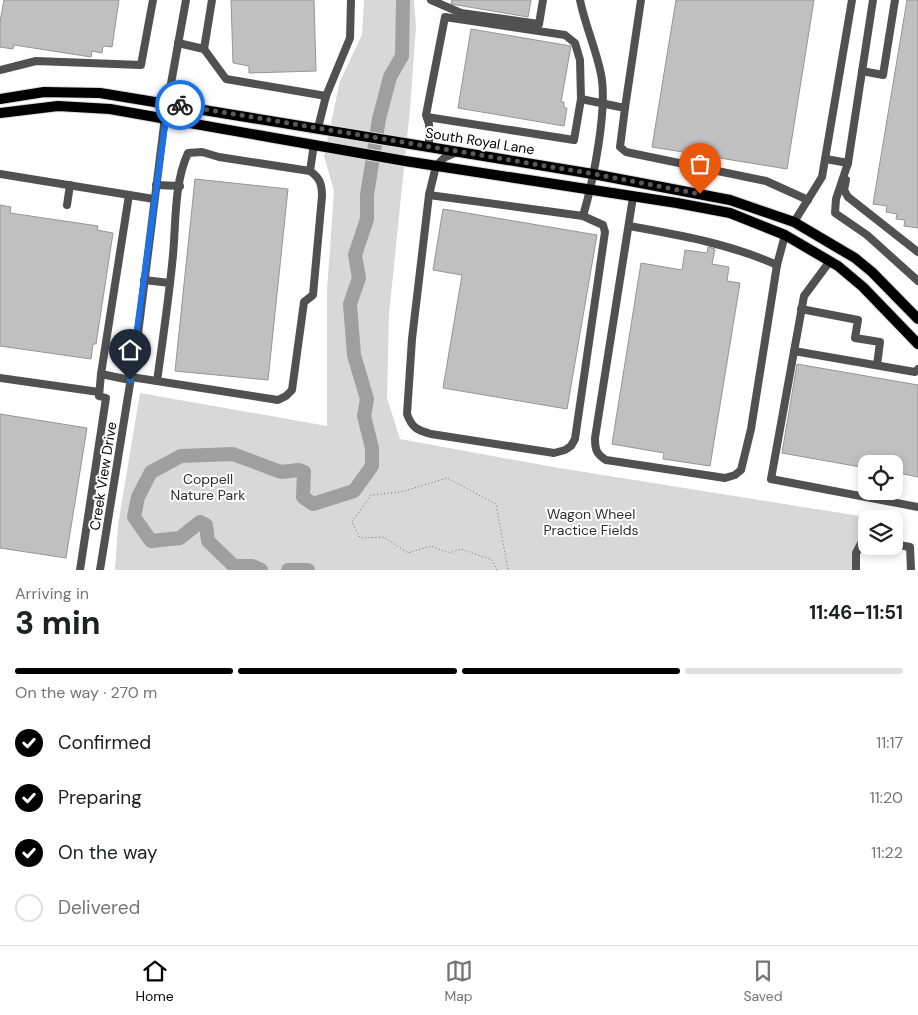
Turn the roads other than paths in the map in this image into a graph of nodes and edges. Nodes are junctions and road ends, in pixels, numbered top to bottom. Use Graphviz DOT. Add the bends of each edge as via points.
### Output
graph roads {
  1 [pos="152,0"];
  2 [pos="186,0"];
  3 [pos="212,0"];
  4 [pos="351,0"];
  5 [pos="431,0"];
  6 [pos="543,0"];
  7 [pos="580,0"];
  8 [pos="641,0"];
  9 [pos="852,0"];
  10 [pos="873,0"];
  11 [pos="895,0"];
  12 [pos="178,43"];
  13 [pos="204,49"];
  14 [pos="0,70"];
  15 [pos="862,71"];
  16 [pos="326,96"];
  17 [pos="0,99"];
  18 [pos="581,99"];
  19 [pos="168,103"];
  20 [pos="601,104"];
  21 [pos="625,108"];
  22 [pos="0,113"];
  23 [pos="165,117"];
  24 [pos="427,117"];
  25 [pos="318,128"];
  26 [pos="284,138"];
  27 [pos="314,144"];
  28 [pos="428,146"];
  29 [pos="459,151"];
  30 [pos="826,159"];
  31 [pos="848,163"];
  32 [pos="436,166"];
  33 [pos="310,171"];
  34 [pos="0,174"];
  35 [pos="594,174"];
  36 [pos="70,185"];
  37 [pos="156,185"];
  38 [pos="180,186"];
  39 [pos="591,190"];
  40 [pos="129,195"];
  41 [pos="429,195"];
  42 [pos="633,197"];
  43 [pos="154,199"];
  44 [pos="808,200"];
  45 [pos="67,205"];
  46 [pos="582,216"];
  47 [pos="794,222"];
  48 [pos="629,226"];
  49 [pos="786,235"];
  50 [pos="918,252"];
  51 [pos="830,261"];
  52 [pos="777,265"];
  53 [pos="144,280"];
  54 [pos="918,281"];
  55 [pos="170,283"];
  56 [pos="801,309"];
  57 [pos="918,319"];
  58 [pos="918,344"];
  59 [pos="794,350"];
  60 [pos="877,366"];
  61 [pos="918,369"];
  62 [pos="101,374"];
  63 [pos="0,378"];
  64 [pos="131,378"];
  65 [pos="157,381"];
  66 [pos="99,392"];
  67 [pos="918,507"];
  68 [pos="903,546"];
  69 [pos="858,549"];
  70 [pos="80,570"];
  71 [pos="100,570"];
  72 [pos="856,570"];
  73 [pos="911,570"];
  1 -- 14 [label="street" via="140,65 36,61"];
  2 -- 12 [label="street, Creek View Drive"];
  3 -- 13 [label="street"];
  4 -- 16 [label="street" via="350,38"];
  5 -- 6 [label="street" via="461,12 539,24"];
  7 -- 20 [label="street" via="602,77"];
  8 -- 21 [label="street"];
  9 -- 30 [label="street"];
  10 -- 15 [label="street"];
  11 -- 15 [label="street" via="883,75"];
  12 -- 13 [label="street"];
  12 -- 19 [label="street, Creek View Drive"];
  13 -- 16 [label="street" via="226,79"];
  15 -- 31 [label="street"];
  16 -- 25 [label="street"];
  17 -- 19 [label="main road, South Royal Lane" via="74,91"];
  18 -- 20 [label="street"];
  18 -- 24 [label="street" via="574,140"];
  18 -- 24 [label="street" via="580,60 575,43 564,35 445,17"];
  19 -- 23 [label="street, Creek View Drive"];
  19 -- 25 [label="main road, South Royal Lane"];
  20 -- 21 [label="street"];
  20 -- 35 [label="street"];
  21 -- 44 [label="street" via="620,147 626,152 766,181"];
  22 -- 23 [label="main road" via="67,106"];
  23 -- 26 [label="main road"];
  23 -- 37 [label="street, Creek View Drive"];
  24 -- 28 [label="street"];
  25 -- 26 [label="main road" via="303,138"];
  25 -- 28 [label="main road, South Royal Lane"];
  26 -- 27 [label="main road"];
  27 -- 32 [label="main road"];
  27 -- 33 [label="street"];
  28 -- 29 [label="main road, South Royal Lane"];
  29 -- 32 [label="street"];
  29 -- 35 [label="main road, South Royal Lane"];
  30 -- 31 [label="street"];
  30 -- 44 [label="street" via="822,177"];
  31 -- 50 [label="street" via="844,190 848,197"];
  31 -- 54 [label="street" via="836,199 835,213 867,234"];
  32 -- 39 [label="main road"];
  32 -- 41 [label="street"];
  33 -- 38 [label="street" via="202,152 188,153"];
  33 -- 65 [label="street" via="322,185 322,196 313,295 304,302 292,390 278,400"];
  34 -- 36 [label="street"];
  35 -- 39 [label="street"];
  35 -- 47 [label="main road, South Royal Lane" via="730,200"];
  36 -- 40 [label="street"];
  36 -- 45 [label="street"];
  37 -- 38 [label="street"];
  37 -- 43 [label="street, Creek View Drive"];
  38 -- 55 [label="street"];
  39 -- 42 [label="main road"];
  39 -- 46 [label="street"];
  40 -- 43 [label="street"];
  40 -- 62 [label="street"];
  41 -- 46 [label="street"];
  41 -- 46 [label="street" via="412,339 407,414 411,426 431,434 554,453 571,446 574,439 605,232 603,225"];
  42 -- 48 [label="street"];
  42 -- 49 [label="main road" via="730,213"];
  43 -- 53 [label="street, Creek View Drive"];
  44 -- 47 [label="street"];
  47 -- 49 [label="main road"];
  47 -- 57 [label="main road, South Royal Lane" via="855,258"];
  48 -- 52 [label="street" via="728,246"];
  48 -- 52 [label="street" via="596,438 595,449 606,460 725,478 735,476 741,470 751,429"];
  49 -- 51 [label="main road"];
  49 -- 52 [label="street"];
  51 -- 56 [label="street" via="804,296"];
  51 -- 58 [label="main road" via="863,287"];
  53 -- 55 [label="street"];
  53 -- 64 [label="street, Creek View Drive"];
  55 -- 65 [label="street"];
  56 -- 59 [label="street"];
  56 -- 60 [label="street" via="858,320 855,338 880,342"];
  59 -- 60 [label="street"];
  59 -- 67 [label="street" via="771,479"];
  60 -- 61 [label="street" via="915,372"];
  62 -- 64 [label="street"];
  62 -- 66 [label="street"];
  63 -- 66 [label="street"];
  64 -- 65 [label="street"];
  64 -- 71 [label="street, Creek View Drive"];
  66 -- 70 [label="street" via="98,396 106,398"];
  68 -- 73 [label="street" via="910,547"];
  69 -- 72 [label="street"];
}
